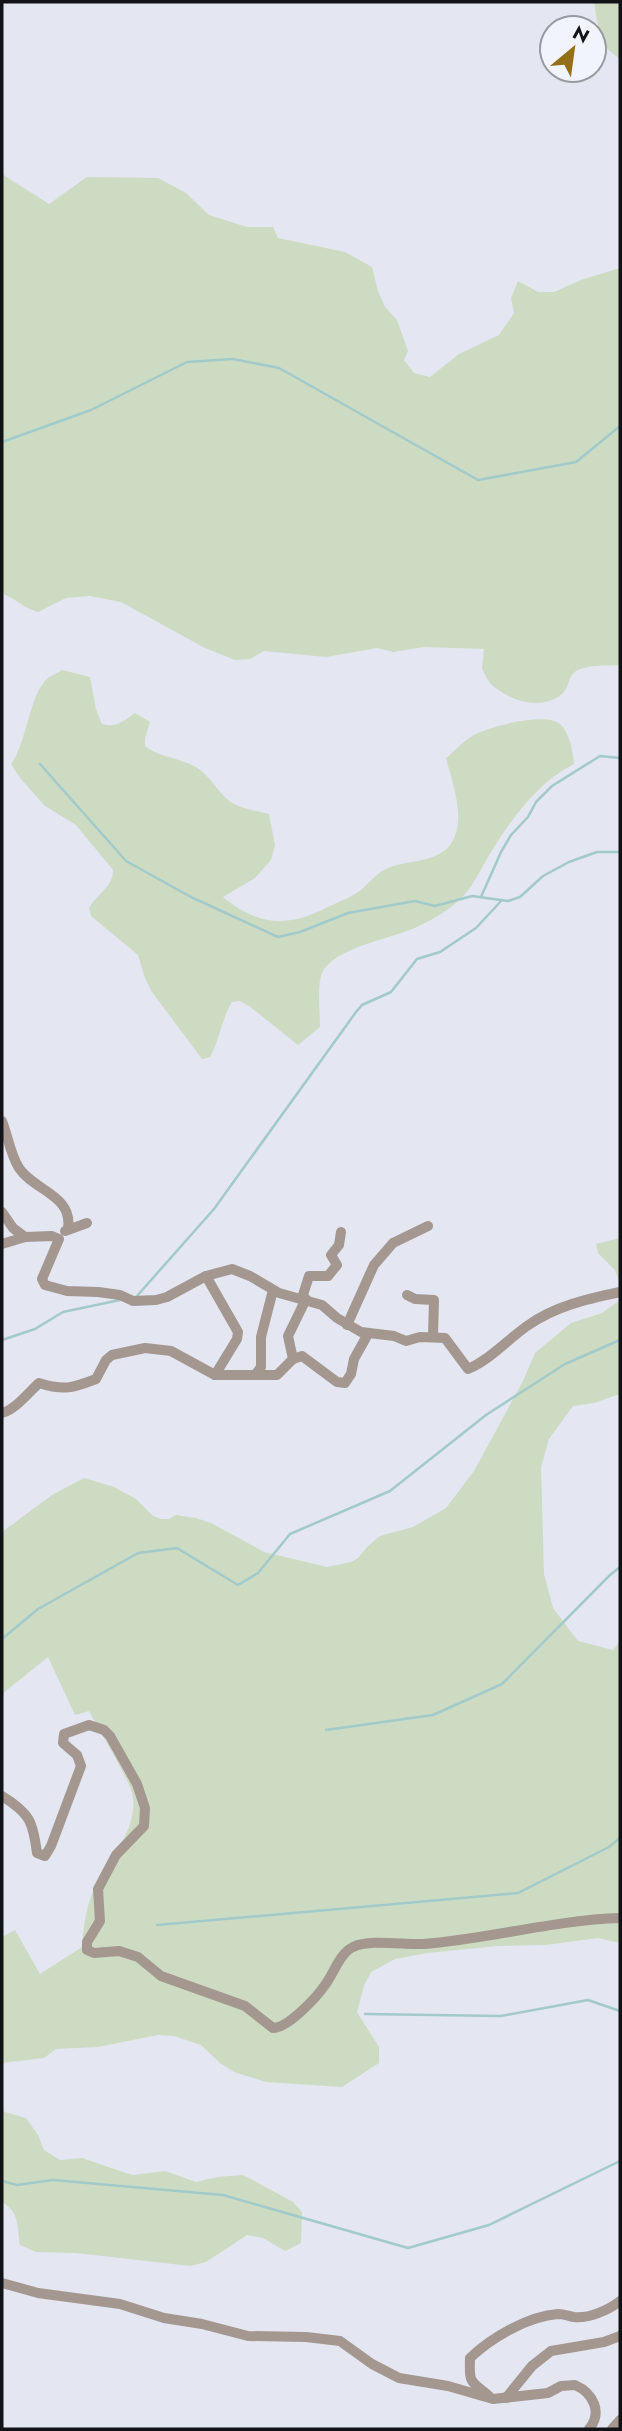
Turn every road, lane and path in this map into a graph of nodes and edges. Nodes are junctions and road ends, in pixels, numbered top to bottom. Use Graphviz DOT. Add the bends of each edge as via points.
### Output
graph roads {
  1 [pos="2,1121"];
  2 [pos="2,1212"];
  3 [pos="87,1223"];
  4 [pos="428,1226"];
  5 [pos="68,1228"];
  6 [pos="341,1232"];
  7 [pos="57,1236"];
  8 [pos="25,1237"];
  9 [pos="2,1244"];
  10 [pos="206,1276"];
  11 [pos="273,1290"];
  12 [pos="620,1292"];
  13 [pos="407,1295"];
  14 [pos="304,1299"];
  15 [pos="347,1325"];
  16 [pos="368,1334"];
  17 [pos="433,1336"];
  18 [pos="293,1359"];
  19 [pos="256,1374"];
  20 [pos="215,1375"];
  21 [pos="2,1413"];
  22 [pos="2,1796"];
  23 [pos="620,1918"];
  24 [pos="2,2283"];
  25 [pos="620,2301"];
  26 [pos="620,2336"];
  27 [pos="506,2398"];
  28 [pos="493,2399"];
  29 [pos="620,2420"];
  30 [pos="589,2429"];
  31 [pos="612,2429"];
  1 -- 5 [label="street" via="17,1166 59,1201 68,1212"];
  2 -- 8 [label="street"];
  3 -- 5 [label="street"];
  4 -- 15 [label="street" via="393,1243 374,1265"];
  5 -- 7 [label="street"];
  6 -- 14 [label="street" via="331,1255 337,1265 328,1276 309,1276"];
  7 -- 8 [label="street"];
  7 -- 10 [label="street" via="42,1279 46,1285 67,1291 120,1295 133,1301 167,1297"];
  8 -- 9 [label="street"];
  10 -- 11 [label="street" via="232,1269"];
  10 -- 20 [label="street" via="238,1332"];
  11 -- 14 [label="street"];
  11 -- 19 [label="street" via="261,1337 261,1367"];
  12 -- 17 [label="street" via="556,1309 470,1368 449,1341"];
  13 -- 17 [label="street" via="433,1300"];
  14 -- 15 [label="street" via="322,1305"];
  14 -- 18 [label="street" via="288,1336"];
  15 -- 16 [label="street"];
  16 -- 17 [label="street" via="406,1341"];
  16 -- 18 [label="street" via="345,1383 302,1356"];
  18 -- 19 [label="street" via="277,1375"];
  19 -- 20 [label="street"];
  20 -- 21 [label="street" via="171,1351 128,1350 106,1360 96,1378 71,1388 39,1383"];
  22 -- 23 [label="street" via="24,1812 36,1835 37,1853 45,1856 81,1766 77,1755 63,1743 64,1734 89,1725 104,1730 137,1784 145,1819 141,1830 116,1855 98,1889 100,1921 86,1942 88,1950 138,1957 161,1976 245,2006 273,2028 286,2025 324,1986 352,1947 423,1944 585,1919"];
  24 -- 28 [label="street" via="38,2293 120,2304 248,2336 340,2341 399,2378"];
  25 -- 28 [label="street" via="576,2318 544,2316 471,2356 470,2380"];
  26 -- 27 [label="street" via="551,2351"];
  27 -- 28 [label="street"];
  27 -- 30 [label="street" via="575,2385 588,2394 597,2411"];
  29 -- 31 [label="street"];
}
